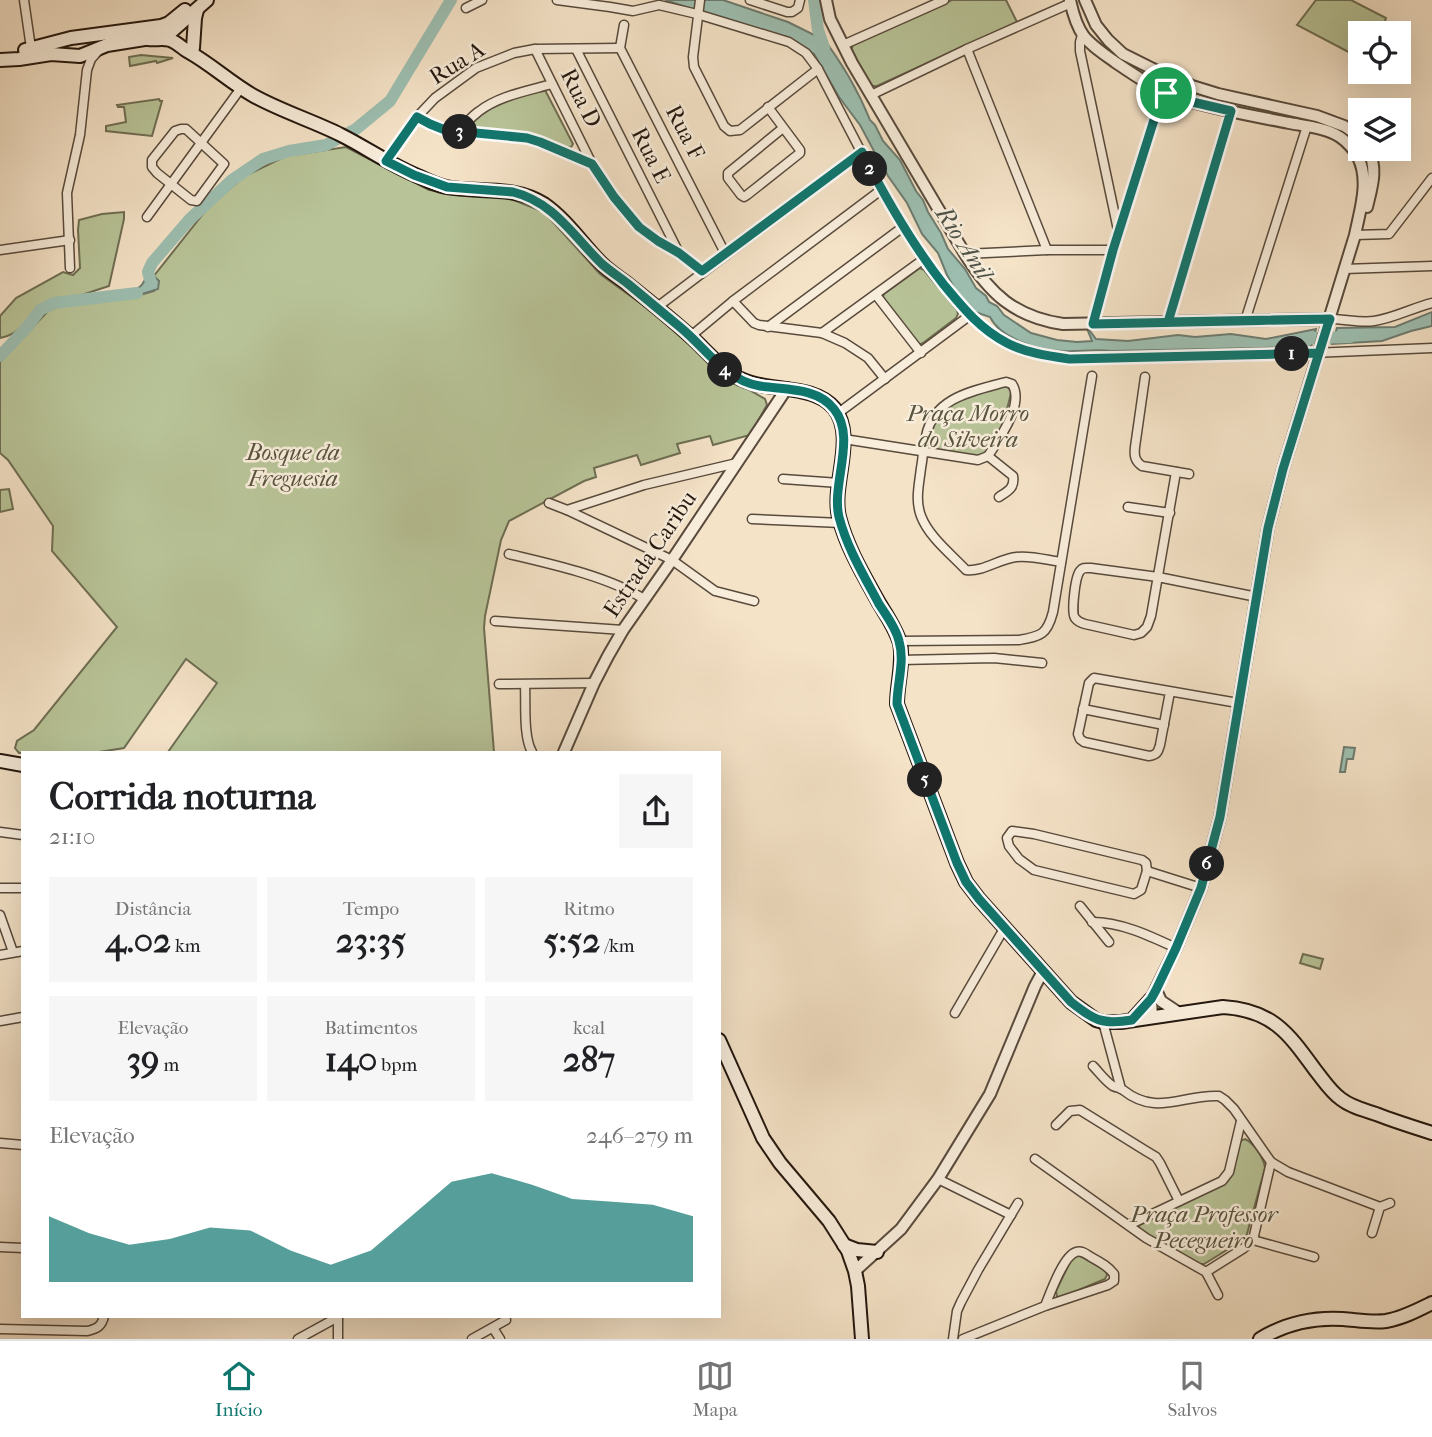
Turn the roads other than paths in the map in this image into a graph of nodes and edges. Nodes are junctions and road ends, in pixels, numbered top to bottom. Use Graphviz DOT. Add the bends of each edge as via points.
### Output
graph roads {
  1 [pos="24,0"];
  2 [pos="208,0"];
  3 [pos="482,0"];
  4 [pos="557,0"];
  5 [pos="700,0"];
  6 [pos="750,0"];
  7 [pos="800,0"];
  8 [pos="826,0"];
  9 [pos="944,0"];
  10 [pos="1085,0"];
  11 [pos="1071,1"];
  12 [pos="196,5"];
  13 [pos="466,8"];
  14 [pos="698,13"];
  15 [pos="624,25"];
  16 [pos="156,27"];
  17 [pos="172,31"];
  18 [pos="1082,35"];
  19 [pos="148,39"];
  20 [pos="103,40"];
  21 [pos="843,45"];
  22 [pos="31,48"];
  23 [pos="193,48"];
  24 [pos="620,48"];
  25 [pos="535,49"];
  26 [pos="576,49"];
  27 [pos="967,49"];
  28 [pos="74,56"];
  29 [pos="0,58"];
  30 [pos="202,59"];
  31 [pos="818,69"];
  32 [pos="85,83"];
  33 [pos="552,84"];
  34 [pos="242,88"];
  35 [pos="1166,93"];
  36 [pos="871,95"];
  37 [pos="1248,101"];
  38 [pos="768,107"];
  39 [pos="1231,111"];
  40 [pos="417,117"];
  41 [pos="1307,126"];
  42 [pos="783,128"];
  43 [pos="1348,128"];
  44 [pos="458,132"];
  45 [pos="202,143"];
  46 [pos="862,152"];
  47 [pos="386,161"];
  48 [pos="1372,161"];
  49 [pos="592,164"];
  50 [pos="1432,178"];
  51 [pos="170,184"];
  52 [pos="881,190"];
  53 [pos="147,217"];
  54 [pos="903,227"];
  55 [pos="1119,233"];
  56 [pos="1355,235"];
  57 [pos="70,240"];
  58 [pos="0,250"];
  59 [pos="1047,250"];
  60 [pos="1113,250"];
  61 [pos="679,253"];
  62 [pos="726,254"];
  63 [pos="965,254"];
  64 [pos="924,259"];
  65 [pos="1432,266"];
  66 [pos="70,268"];
  67 [pos="1344,269"];
  68 [pos="702,271"];
  69 [pos="876,295"];
  70 [pos="733,301"];
  71 [pos="1432,303"];
  72 [pos="656,308"];
  73 [pos="970,316"];
  74 [pos="1245,321"];
  75 [pos="1168,322"];
  76 [pos="1329,322"];
  77 [pos="1093,324"];
  78 [pos="767,327"];
  79 [pos="822,333"];
  80 [pos="691,336"];
  81 [pos="1432,348"];
  82 [pos="1320,350"];
  83 [pos="921,353"];
  84 [pos="1092,376"];
  85 [pos="1145,377"];
  86 [pos="885,379"];
  87 [pos="787,388"];
  88 [pos="837,414"];
  89 [pos="844,439"];
  90 [pos="924,451"];
  91 [pos="988,456"];
  92 [pos="737,463"];
  93 [pos="1176,472"];
  94 [pos="1189,474"];
  95 [pos="783,479"];
  96 [pos="839,483"];
  97 [pos="999,497"];
  98 [pos="548,503"];
  99 [pos="1128,507"];
  100 [pos="567,510"];
  101 [pos="1170,513"];
  102 [pos="752,519"];
  103 [pos="841,523"];
  104 [pos="509,554"];
  105 [pos="672,561"];
  106 [pos="1061,562"];
  107 [pos="1158,577"];
  108 [pos="1257,597"];
  109 [pos="644,599"];
  110 [pos="754,601"];
  111 [pos="495,621"];
  112 [pos="623,630"];
  113 [pos="899,641"];
  114 [pos="901,660"];
  115 [pos="1042,663"];
  116 [pos="594,683"];
  117 [pos="499,684"];
  118 [pos="526,685"];
  119 [pos="1170,692"];
  120 [pos="1238,703"];
  121 [pos="1083,709"];
  122 [pos="1164,725"];
  123 [pos="532,751"];
  124 [pos="564,751"];
  125 [pos="0,761"];
  126 [pos="21,765"];
  127 [pos="0,832"];
  128 [pos="21,835"];
  129 [pos="1147,871"];
  130 [pos="0,888"];
  131 [pos="21,888"];
  132 [pos="1201,888"];
  133 [pos="1080,906"];
  134 [pos="0,915"];
  135 [pos="1092,922"];
  136 [pos="1005,928"];
  137 [pos="1109,942"];
  138 [pos="1176,948"];
  139 [pos="21,951"];
  140 [pos="13,952"];
  141 [pos="0,955"];
  142 [pos="1043,971"];
  143 [pos="1154,995"];
  144 [pos="955,1013"];
  145 [pos="1179,1013"];
  146 [pos="21,1017"];
  147 [pos="1152,1017"];
  148 [pos="1132,1020"];
  149 [pos="0,1021"];
  150 [pos="1103,1022"];
  151 [pos="721,1044"];
  152 [pos="1093,1066"];
  153 [pos="1121,1089"];
  154 [pos="1241,1121"];
  155 [pos="1056,1125"];
  156 [pos="1432,1133"];
  157 [pos="0,1143"];
  158 [pos="21,1145"];
  159 [pos="1035,1159"];
  160 [pos="1271,1162"];
  161 [pos="938,1179"];
  162 [pos="1179,1201"];
  163 [pos="1018,1203"];
  164 [pos="1390,1203"];
  165 [pos="1380,1207"];
  166 [pos="1011,1216"];
  167 [pos="1129,1225"];
  168 [pos="1372,1233"];
  169 [pos="1253,1240"];
  170 [pos="845,1245"];
  171 [pos="0,1247"];
  172 [pos="21,1248"];
  173 [pos="877,1252"];
  174 [pos="1314,1257"];
  175 [pos="855,1271"];
  176 [pos="1206,1272"];
  177 [pos="1218,1295"];
  178 [pos="1432,1303"];
  179 [pos="1045,1306"];
  180 [pos="104,1318"];
  181 [pos="335,1318"];
  182 [pos="338,1318"];
  183 [pos="506,1320"];
  184 [pos="493,1328"];
  185 [pos="0,1329"];
  186 [pos="298,1339"];
  187 [pos="338,1339"];
  188 [pos="472,1339"];
  189 [pos="500,1339"];
  190 [pos="862,1339"];
  191 [pos="953,1339"];
  192 [pos="963,1339"];
  193 [pos="1260,1339"];
  1 -- 22 [label="street"];
  2 -- 12 [label="main road"];
  3 -- 13 [label="street"];
  4 -- 14 [label="street" via="634,11 659,5"];
  5 -- 14 [label="street"];
  6 -- 7 [label="street" via="787,12 797,11"];
  8 -- 21 [label="street"];
  9 -- 21 [label="street"];
  10 -- 37 [label="street" via="1101,33 1123,54 1192,86"];
  11 -- 18 [label="street"];
  11 -- 27 [label="street"];
  12 -- 16 [label="main road"];
  12 -- 17 [label="main road"];
  12 -- 23 [label="main road"];
  14 -- 31 [label="street" via="789,42 806,52"];
  14 -- 38 [label="street" via="694,67 724,126 740,130"];
  15 -- 24 [label="street"];
  16 -- 17 [label="main road"];
  16 -- 20 [label="main road"];
  17 -- 19 [label="main road"];
  17 -- 23 [label="main road"];
  18 -- 35 [label="street" via="1122,67"];
  18 -- 55 [label="street" via="1080,51"];
  19 -- 20 [label="main road"];
  19 -- 30 [label="main road" via="172,41"];
  20 -- 22 [label="main road" via="71,38"];
  20 -- 28 [label="main road" via="84,55"];
  20 -- 32 [label="street" via="89,64"];
  21 -- 36 [label="street"];
  22 -- 29 [label="main road"];
  23 -- 30 [label="main road"];
  24 -- 26 [label="street, Rua A"];
  24 -- 62 [label="street, Rua F"];
  25 -- 26 [label="street, Rua A"];
  25 -- 33 [label="street, Rua D"];
  25 -- 40 [label="street, Rua A" via="476,68"];
  26 -- 61 [label="street, Rua E"];
  27 -- 36 [label="street"];
  27 -- 59 [label="street"];
  28 -- 29 [label="main road"];
  28 -- 32 [label="street"];
  30 -- 34 [label="main road"];
  31 -- 38 [label="street"];
  31 -- 46 [label="street"];
  32 -- 57 [label="street" via="67,193"];
  33 -- 44 [label="street" via="492,103"];
  33 -- 49 [label="street, Rua D"];
  34 -- 45 [label="street"];
  34 -- 47 [label="main road"];
  35 -- 37 [label="street" via="1181,89"];
  35 -- 39 [label="street"];
  35 -- 55 [label="street"];
  36 -- 63 [label="street"];
  37 -- 43 [label="street" via="1317,116"];
  38 -- 42 [label="street"];
  39 -- 41 [label="street"];
  39 -- 75 [label="street"];
  40 -- 44 [label="street"];
  40 -- 47 [label="street, Rua A"];
  41 -- 56 [label="street" via="1339,136 1358,156 1364,179"];
  41 -- 74 [label="street"];
  42 -- 42 [label="street" via="729,173 744,197 800,153"];
  44 -- 49 [label="street" via="527,138"];
  45 -- 51 [label="street"];
  45 -- 51 [label="street" via="186,130 175,131 152,160 152,167"];
  45 -- 51 [label="street" via="224,166 197,201"];
  46 -- 52 [label="street"];
  46 -- 62 [label="street"];
  47 -- 72 [label="main road" via="440,185 505,191 534,199"];
  48 -- 56 [label="street" via="1374,181"];
  49 -- 61 [label="street, Rua D" via="639,227"];
  50 -- 56 [label="street" via="1389,234"];
  51 -- 53 [label="street"];
  52 -- 54 [label="street"];
  52 -- 70 [label="street"];
  54 -- 64 [label="street"];
  54 -- 78 [label="street"];
  55 -- 60 [label="street"];
  56 -- 67 [label="street"];
  57 -- 58 [label="street"];
  57 -- 66 [label="street"];
  59 -- 60 [label="street"];
  59 -- 63 [label="street"];
  60 -- 77 [label="street"];
  61 -- 68 [label="street, Rua E"];
  62 -- 68 [label="street"];
  63 -- 77 [label="street" via="991,289 1020,310 1048,322"];
  64 -- 69 [label="street"];
  64 -- 73 [label="street"];
  65 -- 67 [label="street"];
  67 -- 76 [label="street"];
  68 -- 72 [label="street"];
  69 -- 79 [label="street"];
  69 -- 83 [label="street"];
  70 -- 78 [label="street" via="754,323"];
  70 -- 80 [label="street"];
  71 -- 76 [label="street" via="1370,321"];
  72 -- 80 [label="main road"];
  73 -- 82 [label="street" via="1008,344 1070,359"];
  73 -- 83 [label="street"];
  74 -- 75 [label="street"];
  74 -- 76 [label="street"];
  75 -- 77 [label="street"];
  76 -- 82 [label="street"];
  78 -- 79 [label="street"];
  79 -- 86 [label="street" via="857,349"];
  80 -- 87 [label="main road" via="739,379"];
  81 -- 82 [label="street"];
  82 -- 108 [label="street" via="1283,469"];
  83 -- 86 [label="street"];
  84 -- 106 [label="street"];
  85 -- 93 [label="street" via="1135,456 1142,466"];
  86 -- 88 [label="street"];
  87 -- 88 [label="main road" via="826,401"];
  87 -- 92 [label="street, Estrada Caribu"];
  88 -- 89 [label="main road"];
  89 -- 90 [label="street"];
  89 -- 96 [label="main road"];
  90 -- 91 [label="street" via="978,460"];
  90 -- 91 [label="street" via="939,409 972,391 1006,382 1016,394 1006,428"];
  90 -- 106 [label="street" via="917,495 921,517 966,570 1024,556"];
  91 -- 97 [label="street" via="1013,476 1012,488"];
  92 -- 100 [label="street" via="644,485"];
  92 -- 105 [label="street, Estrada Caribu"];
  93 -- 94 [label="street"];
  93 -- 101 [label="street"];
  95 -- 96 [label="street"];
  96 -- 103 [label="main road"];
  98 -- 100 [label="street"];
  99 -- 101 [label="street"];
  100 -- 105 [label="street"];
  101 -- 107 [label="street"];
  102 -- 103 [label="street"];
  103 -- 113 [label="main road" via="859,569"];
  104 -- 109 [label="street" via="615,584"];
  105 -- 109 [label="street, Estrada Caribu"];
  105 -- 110 [label="street" via="715,591"];
  106 -- 113 [label="street" via="1050,625 1037,636"];
  107 -- 107 [label="street" via="1080,570 1074,617 1085,624 1141,633 1147,627"];
  107 -- 108 [label="street"];
  108 -- 120 [label="street"];
  109 -- 112 [label="street, Estrada Caribu"];
  111 -- 112 [label="street"];
  112 -- 116 [label="street, Estrada Caribu"];
  113 -- 114 [label="main road"];
  114 -- 115 [label="street" via="1005,658"];
  114 -- 136 [label="main road" via="897,704 957,863 972,891"];
  116 -- 118 [label="street"];
  116 -- 124 [label="street, Estrada Caribu"];
  117 -- 118 [label="street"];
  118 -- 123 [label="street"];
  119 -- 120 [label="street"];
  119 -- 121 [label="street" via="1094,678"];
  119 -- 122 [label="street"];
  120 -- 132 [label="street" via="1220,817"];
  121 -- 122 [label="street"];
  121 -- 122 [label="street" via="1078,734 1084,742 1149,756 1158,752"];
  125 -- 126 [label="main road"];
  127 -- 128 [label="street"];
  129 -- 129 [label="street" via="1142,860 1034,834 1012,831 1007,838 1019,859 1034,870 1134,894 1141,890"];
  129 -- 132 [label="street"];
  130 -- 131 [label="street"];
  132 -- 138 [label="street"];
  133 -- 135 [label="street"];
  134 -- 140 [label="street"];
  135 -- 137 [label="street"];
  135 -- 138 [label="street" via="1138,931"];
  136 -- 142 [label="main road"];
  136 -- 144 [label="street"];
  138 -- 143 [label="street"];
  139 -- 140 [label="street"];
  140 -- 141 [label="street"];
  142 -- 150 [label="main road" via="1071,1002"];
  142 -- 161 [label="street" via="990,1094"];
  143 -- 145 [label="street"];
  143 -- 147 [label="street"];
  143 -- 148 [label="main road"];
  145 -- 147 [label="main road"];
  145 -- 156 [label="main road" via="1231,1007 1266,1018 1292,1037 1343,1101"];
  146 -- 149 [label="street"];
  147 -- 148 [label="main road"];
  148 -- 150 [label="main road"];
  150 -- 153 [label="street"];
  151 -- 170 [label="main road" via="763,1138"];
  152 -- 153 [label="street"];
  153 -- 154 [label="street" via="1148,1104 1219,1096"];
  154 -- 160 [label="street"];
  154 -- 162 [label="street" via="1229,1172 1222,1181"];
  155 -- 162 [label="street" via="1070,1111 1080,1110 1146,1150 1160,1163"];
  157 -- 158 [label="street"];
  159 -- 167 [label="street"];
  160 -- 165 [label="street"];
  160 -- 169 [label="street"];
  161 -- 166 [label="street"];
  161 -- 173 [label="street" via="901,1229"];
  162 -- 167 [label="street"];
  163 -- 166 [label="street"];
  164 -- 165 [label="street"];
  165 -- 168 [label="street"];
  166 -- 191 [label="street" via="957,1311"];
  167 -- 176 [label="street"];
  169 -- 174 [label="street"];
  169 -- 176 [label="street"];
  170 -- 173 [label="main road"];
  170 -- 175 [label="main road"];
  171 -- 172 [label="street"];
  173 -- 175 [label="street"];
  175 -- 190 [label="main road"];
  176 -- 177 [label="street"];
  178 -- 193 [label="main road" via="1388,1321 1331,1318 1294,1322"];
  179 -- 179 [label="street" via="1108,1285 1114,1274 1077,1251 1067,1260"];
  179 -- 192 [label="street"];
  180 -- 185 [label="street" via="97,1329 87,1331"];
  181 -- 186 [label="street"];
  182 -- 187 [label="street"];
  183 -- 184 [label="street"];
  184 -- 188 [label="street"];
  184 -- 189 [label="street"];
}
